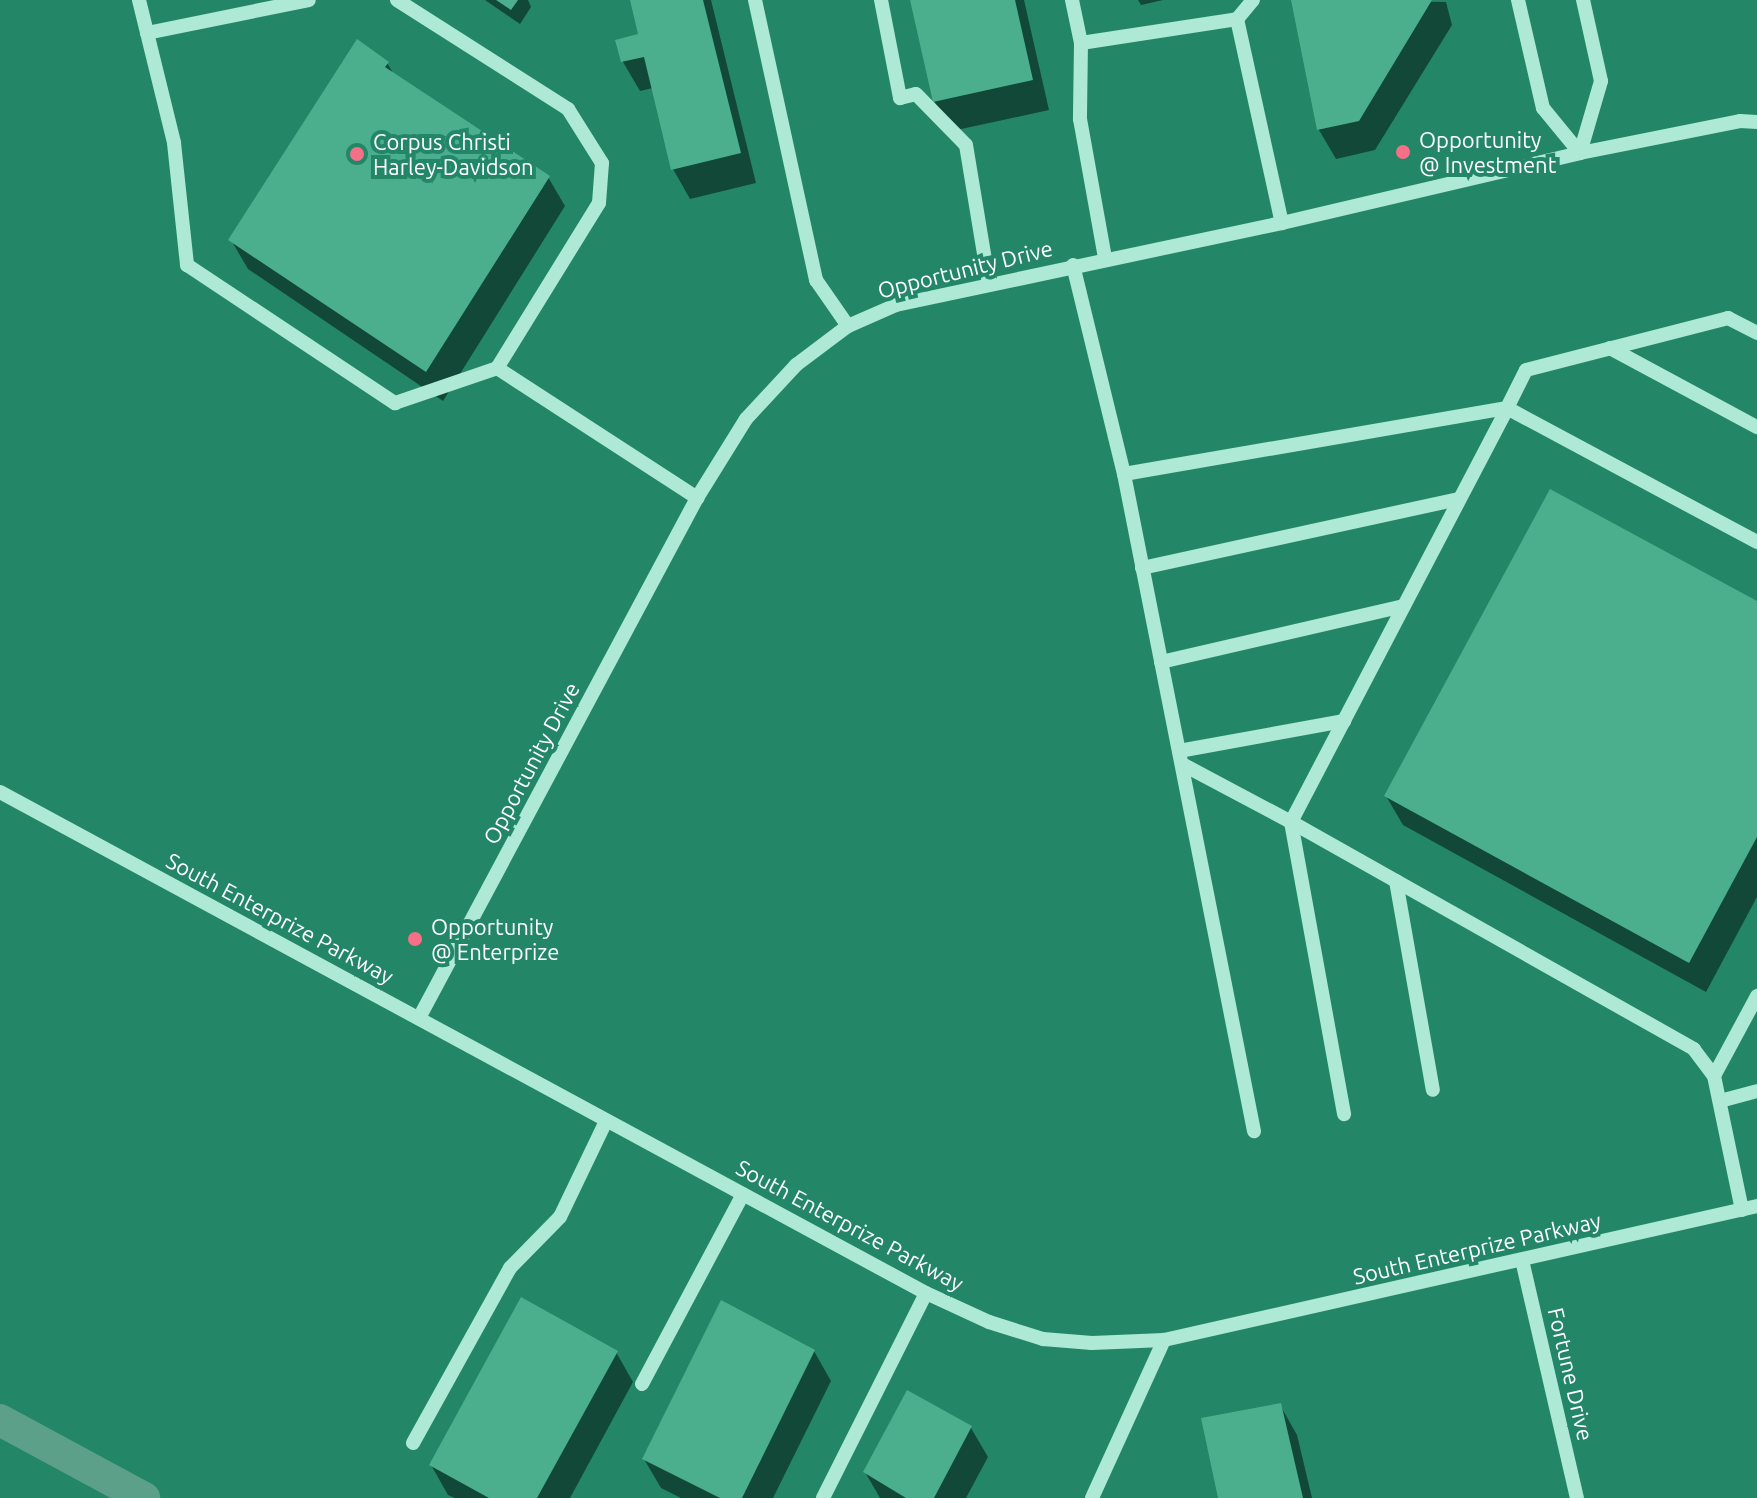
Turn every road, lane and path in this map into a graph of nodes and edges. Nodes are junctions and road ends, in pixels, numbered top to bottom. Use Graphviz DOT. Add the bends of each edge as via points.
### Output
graph roads {
  1 [pos="139,0"];
  2 [pos="309,0"];
  3 [pos="397,0"];
  4 [pos="755,0"];
  5 [pos="881,0"];
  6 [pos="1072,0"];
  7 [pos="1253,0"];
  8 [pos="1518,0"];
  9 [pos="1583,0"];
  10 [pos="1237,19"];
  11 [pos="147,33"];
  12 [pos="1081,43"];
  13 [pos="1757,122"];
  14 [pos="1580,153"];
  15 [pos="1282,223"];
  16 [pos="1105,258"];
  17 [pos="1073,265"];
  18 [pos="989,284"];
  19 [pos="848,326"];
  20 [pos="1757,333"];
  21 [pos="1610,348"];
  22 [pos="497,368"];
  23 [pos="1507,408"];
  24 [pos="1757,427"];
  25 [pos="1124,474"];
  26 [pos="697,498"];
  27 [pos="1459,499"];
  28 [pos="1757,542"];
  29 [pos="1142,568"];
  30 [pos="1404,606"];
  31 [pos="1161,662"];
  32 [pos="1344,721"];
  33 [pos="1180,758"];
  34 [pos="0,792"];
  35 [pos="1291,822"];
  36 [pos="1396,881"];
  37 [pos="1757,996"];
  38 [pos="419,1018"];
  39 [pos="1714,1076"];
  40 [pos="1433,1090"];
  41 [pos="1757,1091"];
  42 [pos="1720,1101"];
  43 [pos="1344,1114"];
  44 [pos="606,1121"];
  45 [pos="1254,1131"];
  46 [pos="743,1194"];
  47 [pos="1750,1208"];
  48 [pos="1522,1260"];
  49 [pos="926,1293"];
  50 [pos="1164,1340"];
  51 [pos="642,1384"];
  52 [pos="413,1443"];
  53 [pos="823,1498"];
  54 [pos="1092,1498"];
  55 [pos="1577,1498"];
  1 -- 11 [label="street"];
  2 -- 11 [label="street"];
  3 -- 22 [label="street" via="568,109 602,163 599,203"];
  4 -- 19 [label="street" via="816,280"];
  5 -- 18 [label="street" via="900,98 916,94 966,145"];
  6 -- 12 [label="street"];
  7 -- 10 [label="street"];
  8 -- 14 [label="street" via="1543,108"];
  9 -- 14 [label="street" via="1601,81"];
  10 -- 12 [label="street"];
  10 -- 15 [label="street"];
  11 -- 22 [label="street" via="174,143 187,265 395,403"];
  12 -- 16 [label="street" via="1080,119"];
  13 -- 14 [label="street, Opportunity Drive"];
  14 -- 15 [label="street, Opportunity Drive"];
  15 -- 16 [label="street, Opportunity Drive"];
  16 -- 17 [label="street, Opportunity Drive"];
  17 -- 18 [label="street, Opportunity Drive"];
  17 -- 25 [label="street"];
  18 -- 19 [label="street, Opportunity Drive" via="896,305"];
  19 -- 26 [label="street, Opportunity Drive" via="796,365 746,419"];
  20 -- 21 [label="street" via="1728,318"];
  21 -- 23 [label="street" via="1526,370"];
  21 -- 24 [label="street"];
  22 -- 26 [label="street"];
  23 -- 25 [label="street"];
  23 -- 27 [label="street"];
  23 -- 28 [label="street"];
  25 -- 29 [label="street"];
  26 -- 38 [label="street, Opportunity Drive"];
  27 -- 29 [label="street"];
  27 -- 30 [label="street"];
  29 -- 31 [label="street"];
  30 -- 31 [label="street"];
  30 -- 32 [label="street"];
  31 -- 33 [label="street"];
  32 -- 33 [label="street"];
  32 -- 35 [label="street"];
  33 -- 35 [label="street"];
  33 -- 45 [label="street"];
  34 -- 38 [label="street, South Enterprize Parkway"];
  35 -- 36 [label="street"];
  35 -- 43 [label="street"];
  36 -- 39 [label="street" via="1694,1049"];
  36 -- 40 [label="street"];
  37 -- 39 [label="street"];
  38 -- 44 [label="street, South Enterprize Parkway"];
  39 -- 42 [label="street"];
  41 -- 42 [label="street"];
  42 -- 47 [label="street"];
  44 -- 46 [label="street, South Enterprize Parkway"];
  44 -- 52 [label="street" via="560,1217 510,1268"];
  46 -- 49 [label="street, South Enterprize Parkway"];
  46 -- 51 [label="street"];
  47 -- 48 [label="street, South Enterprize Parkway"];
  48 -- 50 [label="street, South Enterprize Parkway"];
  48 -- 55 [label="street, Fortune Drive"];
  49 -- 50 [label="street, South Enterprize Parkway" via="1043,1339"];
  49 -- 53 [label="street"];
  50 -- 54 [label="street"];
}
